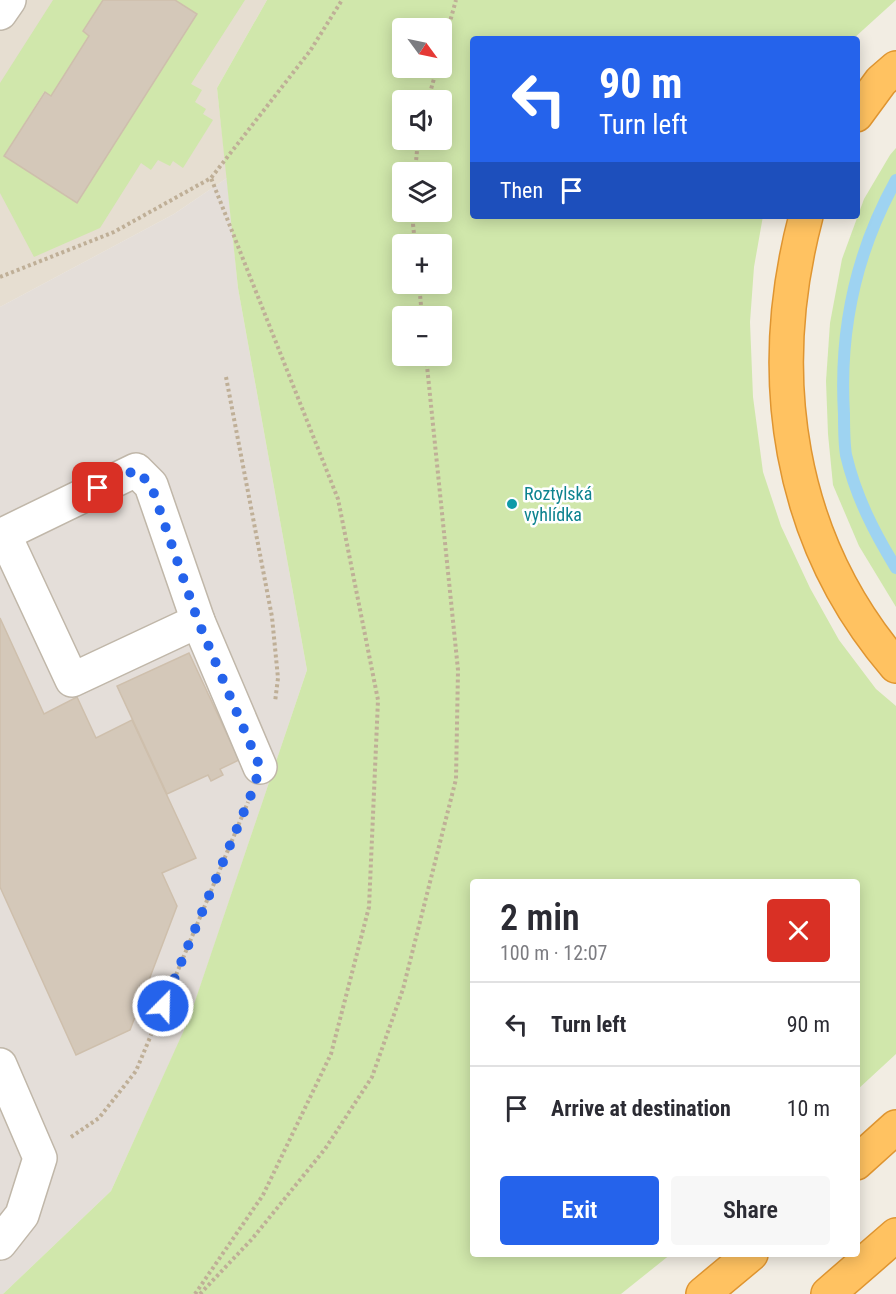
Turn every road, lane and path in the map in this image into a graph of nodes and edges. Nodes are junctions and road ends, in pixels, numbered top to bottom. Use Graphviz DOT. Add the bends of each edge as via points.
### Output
graph roads {
  1 [pos="9,0"];
  2 [pos="342,0"];
  3 [pos="456,0"];
  4 [pos="0,13"];
  5 [pos="451,18"];
  6 [pos="896,68"];
  7 [pos="860,110"];
  8 [pos="211,178"];
  9 [pos="805,219"];
  10 [pos="0,277"];
  11 [pos="427,366"];
  12 [pos="226,377"];
  13 [pos="2,535"];
  14 [pos="198,621"];
  15 [pos="896,666"];
  16 [pos="274,708"];
  17 [pos="260,767"];
  18 [pos="0,1065"];
  19 [pos="896,1127"];
  20 [pos="40,1158"];
  21 [pos="860,1159"];
  22 [pos="896,1234"];
  23 [pos="0,1244"];
  24 [pos="747,1257"];
  25 [pos="195,1294"];
  26 [pos="200,1294"];
  27 [pos="703,1294"];
  28 [pos="828,1294"];
  1 -- 4 [label="street"];
  2 -- 8 [label="path" via="310,51"];
  3 -- 5 [label="path"];
  6 -- 7 [label="highway"];
  8 -- 10 [label="path" via="114,232"];
  8 -- 25 [label="path" via="338,500 378,700 369,907 332,1054 263,1195"];
  9 -- 15 [label="highway" via="790,296 785,359 795,465 817,537 836,576 877,644"];
  11 -- 26 [label="path" via="458,670 456,779 403,989 372,1077 325,1149 252,1239"];
  12 -- 16 [label="path" via="272,617 278,678"];
  13 -- 14 [label="street" via="72,680"];
  13 -- 14 [label="street" via="136,470 151,485"];
  14 -- 17 [label="street"];
  17 -- 20 [label="path" via="136,1071 99,1118"];
  18 -- 20 [label="street"];
  19 -- 21 [label="highway"];
  20 -- 23 [label="street" via="22,1215"];
  22 -- 28 [label="highway"];
  24 -- 27 [label="highway"];
}
